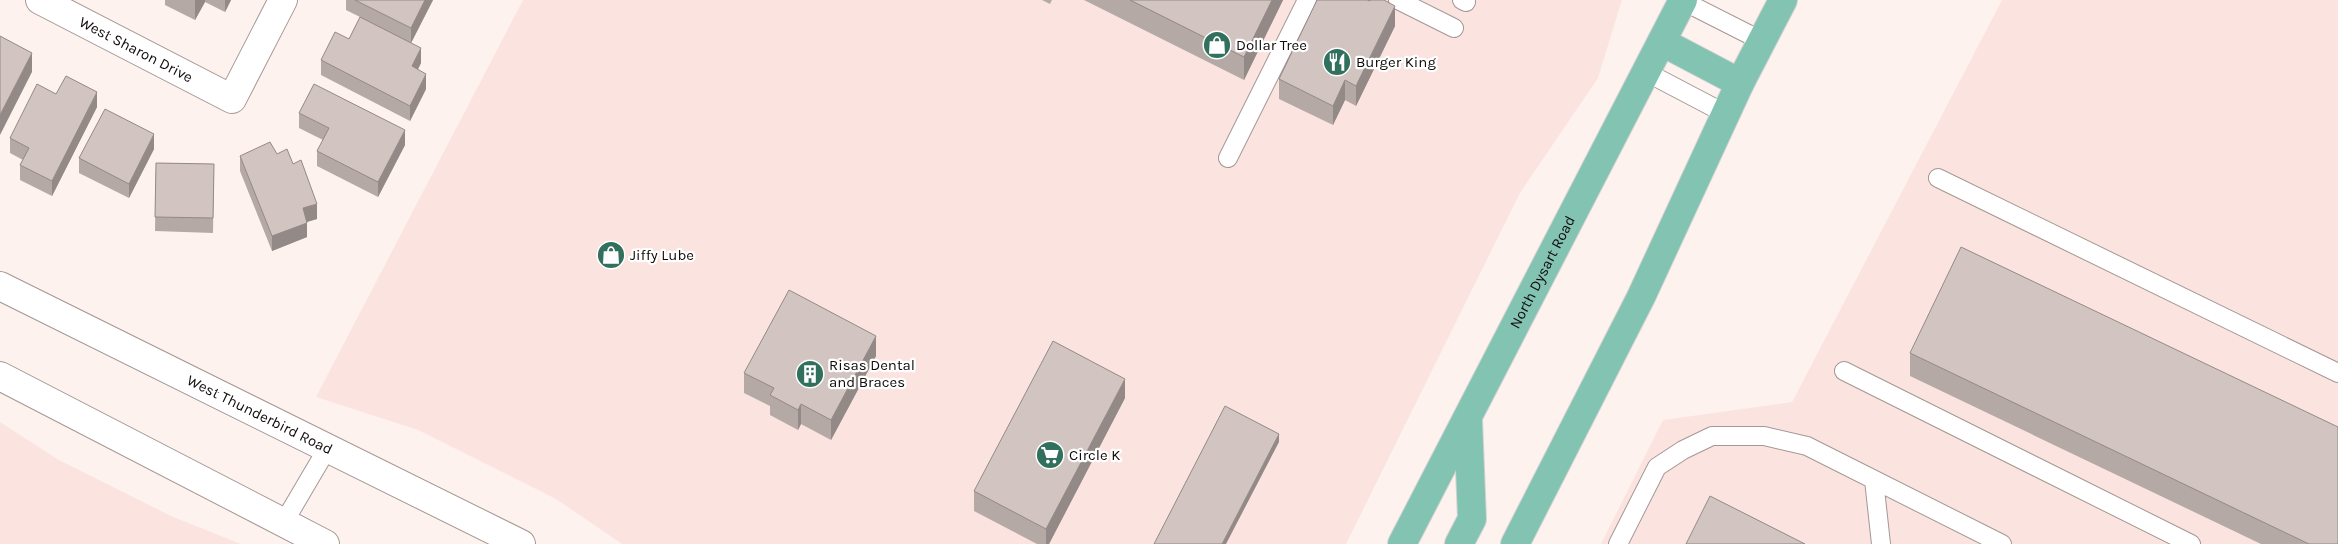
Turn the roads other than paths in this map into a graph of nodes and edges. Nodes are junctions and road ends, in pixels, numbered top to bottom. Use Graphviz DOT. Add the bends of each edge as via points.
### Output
graph roads {
  1 [pos="40,0"];
  2 [pos="283,0"];
  3 [pos="1307,0"];
  4 [pos="1398,0"];
  5 [pos="1683,0"];
  6 [pos="1783,0"];
  7 [pos="1454,28"];
  8 [pos="1762,41"];
  9 [pos="1662,42"];
  10 [pos="1646,72"];
  11 [pos="1740,83"];
  12 [pos="1726,114"];
  13 [pos="1228,158"];
  14 [pos="1938,178"];
  15 [pos="0,286"];
  16 [pos="1844,371"];
  17 [pos="2338,373"];
  18 [pos="0,376"];
  19 [pos="1468,418"];
  20 [pos="327,450"];
  21 [pos="1874,480"];
  22 [pos="284,522"];
  23 [pos="325,544"];
  24 [pos="521,544"];
  25 [pos="1402,544"];
  26 [pos="1459,544"];
  27 [pos="1515,544"];
  28 [pos="1618,544"];
  29 [pos="1881,544"];
  30 [pos="2002,544"];
  31 [pos="2191,544"];
  1 -- 2 [label="main road, West Sharon Drive" via="232,98"];
  3 -- 13 [label="lane"];
  4 -- 7 [label="lane"];
  5 -- 8 [label="lane"];
  5 -- 9 [label="main road, North Dysart Road"];
  6 -- 8 [label="main road"];
  8 -- 11 [label="main road"];
  9 -- 10 [label="main road, North Dysart Road"];
  9 -- 11 [label="main road"];
  10 -- 12 [label="lane"];
  10 -- 19 [label="main road, North Dysart Road"];
  11 -- 12 [label="main road"];
  12 -- 27 [label="main road" via="1641,297"];
  14 -- 17 [label="lane"];
  15 -- 20 [label="main road, West Thunderbird Road"];
  16 -- 31 [label="lane"];
  18 -- 22 [label="main road"];
  19 -- 25 [label="main road, North Dysart Road"];
  19 -- 26 [label="main road" via="1472,519"];
  20 -- 22 [label="lane"];
  20 -- 24 [label="main road, West Thunderbird Road"];
  21 -- 28 [label="lane" via="1807,446 1764,436 1712,436 1657,467"];
  21 -- 29 [label="lane"];
  21 -- 30 [label="lane"];
  22 -- 23 [label="main road"];
}
